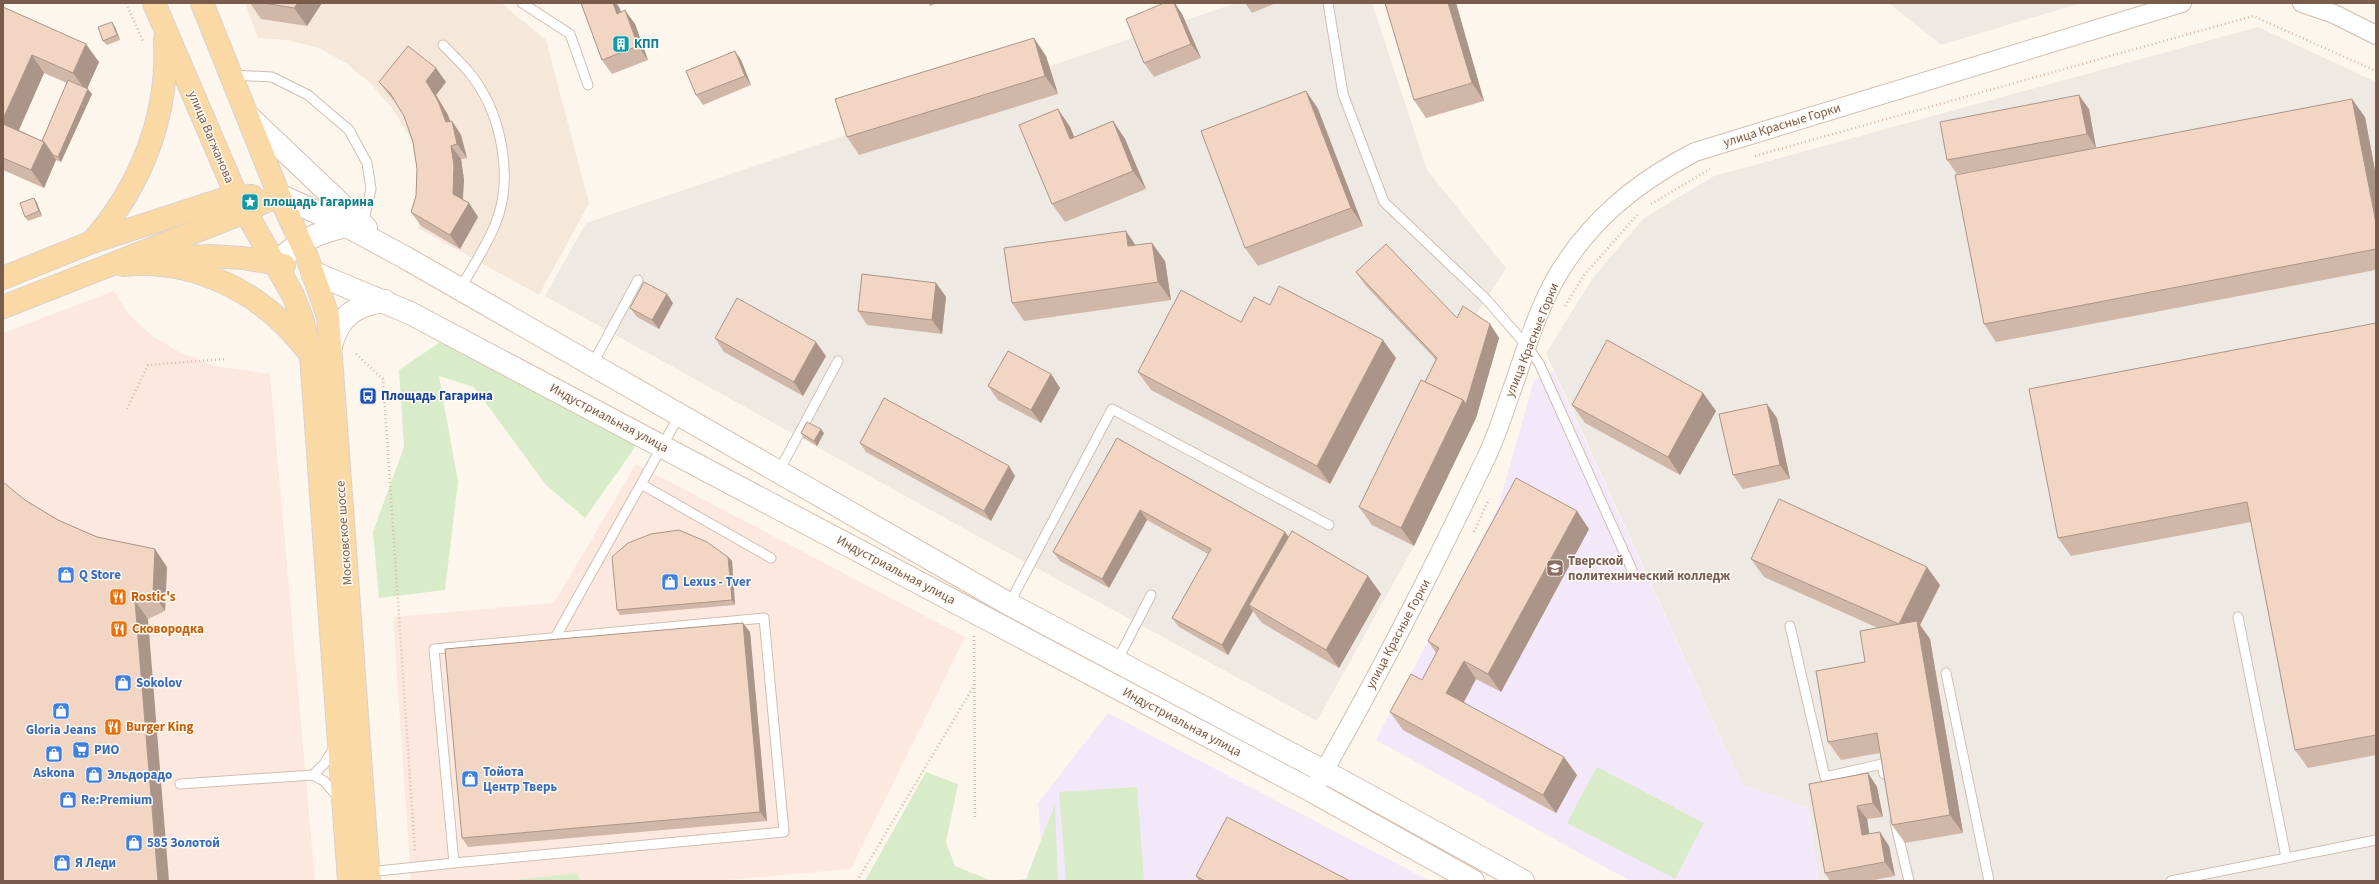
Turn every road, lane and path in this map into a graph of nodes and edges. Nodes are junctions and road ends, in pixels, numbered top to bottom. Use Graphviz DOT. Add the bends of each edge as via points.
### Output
graph roads {
  1 [pos="126,3"];
  2 [pos="154,3"];
  3 [pos="202,3"];
  4 [pos="522,3"];
  5 [pos="1328,3"];
  6 [pos="2182,3"];
  7 [pos="2302,3"];
  8 [pos="164,31"];
  9 [pos="2376,35"];
  10 [pos="443,45"];
  11 [pos="145,46"];
  12 [pos="2376,71"];
  13 [pos="231,75"];
  14 [pos="588,85"];
  15 [pos="248,116"];
  16 [pos="1751,157"];
  17 [pos="1713,168"];
  18 [pos="279,195"];
  19 [pos="241,204"];
  20 [pos="1649,205"];
  21 [pos="1643,209"];
  22 [pos="355,226"];
  23 [pos="92,242"];
  24 [pos="300,242"];
  25 [pos="274,264"];
  26 [pos="106,266"];
  27 [pos="312,272"];
  28 [pos="3,278"];
  29 [pos="638,280"];
  30 [pos="460,289"];
  31 [pos="385,301"];
  32 [pos="3,307"];
  33 [pos="1563,309"];
  34 [pos="331,346"];
  35 [pos="1527,346"];
  36 [pos="356,354"];
  37 [pos="311,355"];
  38 [pos="226,359"];
  39 [pos="838,362"];
  40 [pos="592,366"];
  41 [pos="126,409"];
  42 [pos="679,416"];
  43 [pos="662,446"];
  44 [pos="779,471"];
  45 [pos="641,484"];
  46 [pos="1491,492"];
  47 [pos="1329,525"];
  48 [pos="1472,535"];
  49 [pos="771,558"];
  50 [pos="1632,570"];
  51 [pos="1151,596"];
  52 [pos="1009,604"];
  53 [pos="2238,617"];
  54 [pos="1790,626"];
  55 [pos="974,629"];
  56 [pos="555,638"];
  57 [pos="1117,661"];
  58 [pos="1946,673"];
  59 [pos="974,686"];
  60 [pos="339,736"];
  61 [pos="1323,771"];
  62 [pos="313,775"];
  63 [pos="180,784"];
  64 [pos="1887,786"];
  65 [pos="1312,791"];
  66 [pos="343,801"];
  67 [pos="1894,815"];
  68 [pos="975,820"];
  69 [pos="2376,840"];
  70 [pos="2286,857"];
  71 [pos="454,863"];
  72 [pos="416,867"];
  73 [pos="369,876"];
  74 [pos="349,881"];
  75 [pos="857,881"];
  76 [pos="1473,881"];
  77 [pos="1523,881"];
  78 [pos="1909,881"];
  79 [pos="1990,881"];
  80 [pos="2171,881"];
  1 -- 11 [label="path"];
  2 -- 8 [label="main road, улица Вагжанова"];
  3 -- 13 [label="main road"];
  4 -- 14 [label="lane" via="570,34"];
  5 -- 35 [label="lane" via="1343,94 1384,202 1486,299"];
  6 -- 35 [label="street, улица Красные Горки" via="1695,152 1661,169 1630,191 1602,216 1578,245 1557,277 1540,311"];
  7 -- 9 [label="street" via="2334,14"];
  8 -- 19 [label="main road, улица Вагжанова"];
  8 -- 23 [label="main road" via="163,96 152,142 133,185"];
  10 -- 30 [label="lane" via="469,72 486,98 499,134 504,170 502,199 496,224"];
  12 -- 16 [label="path" via="2253,16"];
  13 -- 15 [label="main road"];
  13 -- 22 [label="lane" via="272,78 308,96 349,130 367,162 371,189"];
  15 -- 18 [label="main road"];
  15 -- 22 [label="street, Индустриальная улица"];
  17 -- 20 [label="path"];
  18 -- 19 [label="main road"];
  18 -- 22 [label="street, Индустриальная улица"];
  18 -- 24 [label="main road, Московское шоссе"];
  19 -- 23 [label="main road"];
  19 -- 25 [label="main road, улица Вагжанова"];
  19 -- 26 [label="main road"];
  21 -- 33 [label="path" via="1584,276"];
  22 -- 24 [label="street" via="320,233"];
  22 -- 30 [label="street, Индустриальная улица" via="389,249"];
  23 -- 28 [label="main road"];
  24 -- 25 [label="street"];
  24 -- 27 [label="main road, Московское шоссе"];
  25 -- 26 [label="main road" via="243,258 209,256 168,257"];
  25 -- 27 [label="main road" via="295,266"];
  25 -- 37 [label="main road, улица Вагжанова" via="293,295 302,318"];
  26 -- 32 [label="main road"];
  26 -- 37 [label="main road" via="159,265 216,278 256,300 277,316"];
  27 -- 31 [label="street, Индустриальная улица"];
  27 -- 34 [label="main road, Московское шоссе" via="328,316"];
  29 -- 40 [label="lane"];
  30 -- 40 [label="street, Индустриальная улица"];
  31 -- 34 [label="street" via="359,306 349,313 337,328"];
  31 -- 43 [label="street, Индустриальная улица"];
  34 -- 73 [label="main road, Московское шоссе"];
  35 -- 50 [label="lane" via="1538,362"];
  35 -- 61 [label="street, улица Красные Горки" via="1488,455 1443,548"];
  36 -- 72 [label="path" via="383,379"];
  37 -- 60 [label="main road, Московское шоссе"];
  38 -- 41 [label="path" via="148,365"];
  39 -- 44 [label="lane"];
  40 -- 42 [label="street, Индустриальная улица"];
  42 -- 43 [label="lane"];
  42 -- 44 [label="street, Индустриальная улица"];
  43 -- 45 [label="lane"];
  43 -- 65 [label="street, Индустриальная улица"];
  44 -- 52 [label="street, Индустриальная улица"];
  45 -- 49 [label="lane"];
  45 -- 56 [label="lane"];
  46 -- 48 [label="path" via="1487,507"];
  47 -- 52 [label="lane" via="1112,409"];
  51 -- 57 [label="lane"];
  52 -- 57 [label="street, Индустриальная улица"];
  53 -- 70 [label="lane"];
  54 -- 64 [label="lane" via="1825,777 1882,764"];
  55 -- 59 [label="path"];
  56 -- 71 [label="lane" via="434,648"];
  56 -- 71 [label="lane" via="764,618 784,832"];
  57 -- 61 [label="street, Индустриальная улица"];
  58 -- 79 [label="lane"];
  59 -- 68 [label="path"];
  59 -- 75 [label="path"];
  60 -- 62 [label="lane" via="332,752"];
  60 -- 66 [label="main road, Московское шоссе"];
  61 -- 65 [label="street, улица Красные Горки"];
  61 -- 77 [label="street, Индустриальная улица"];
  62 -- 63 [label="lane"];
  62 -- 66 [label="lane" via="324,781"];
  65 -- 76 [label="street, Индустриальная улица"];
  66 -- 74 [label="main road, Московское шоссе"];
  67 -- 78 [label="lane"];
  69 -- 70 [label="lane"];
  70 -- 80 [label="lane"];
  71 -- 72 [label="lane"];
  72 -- 73 [label="lane"];
}
